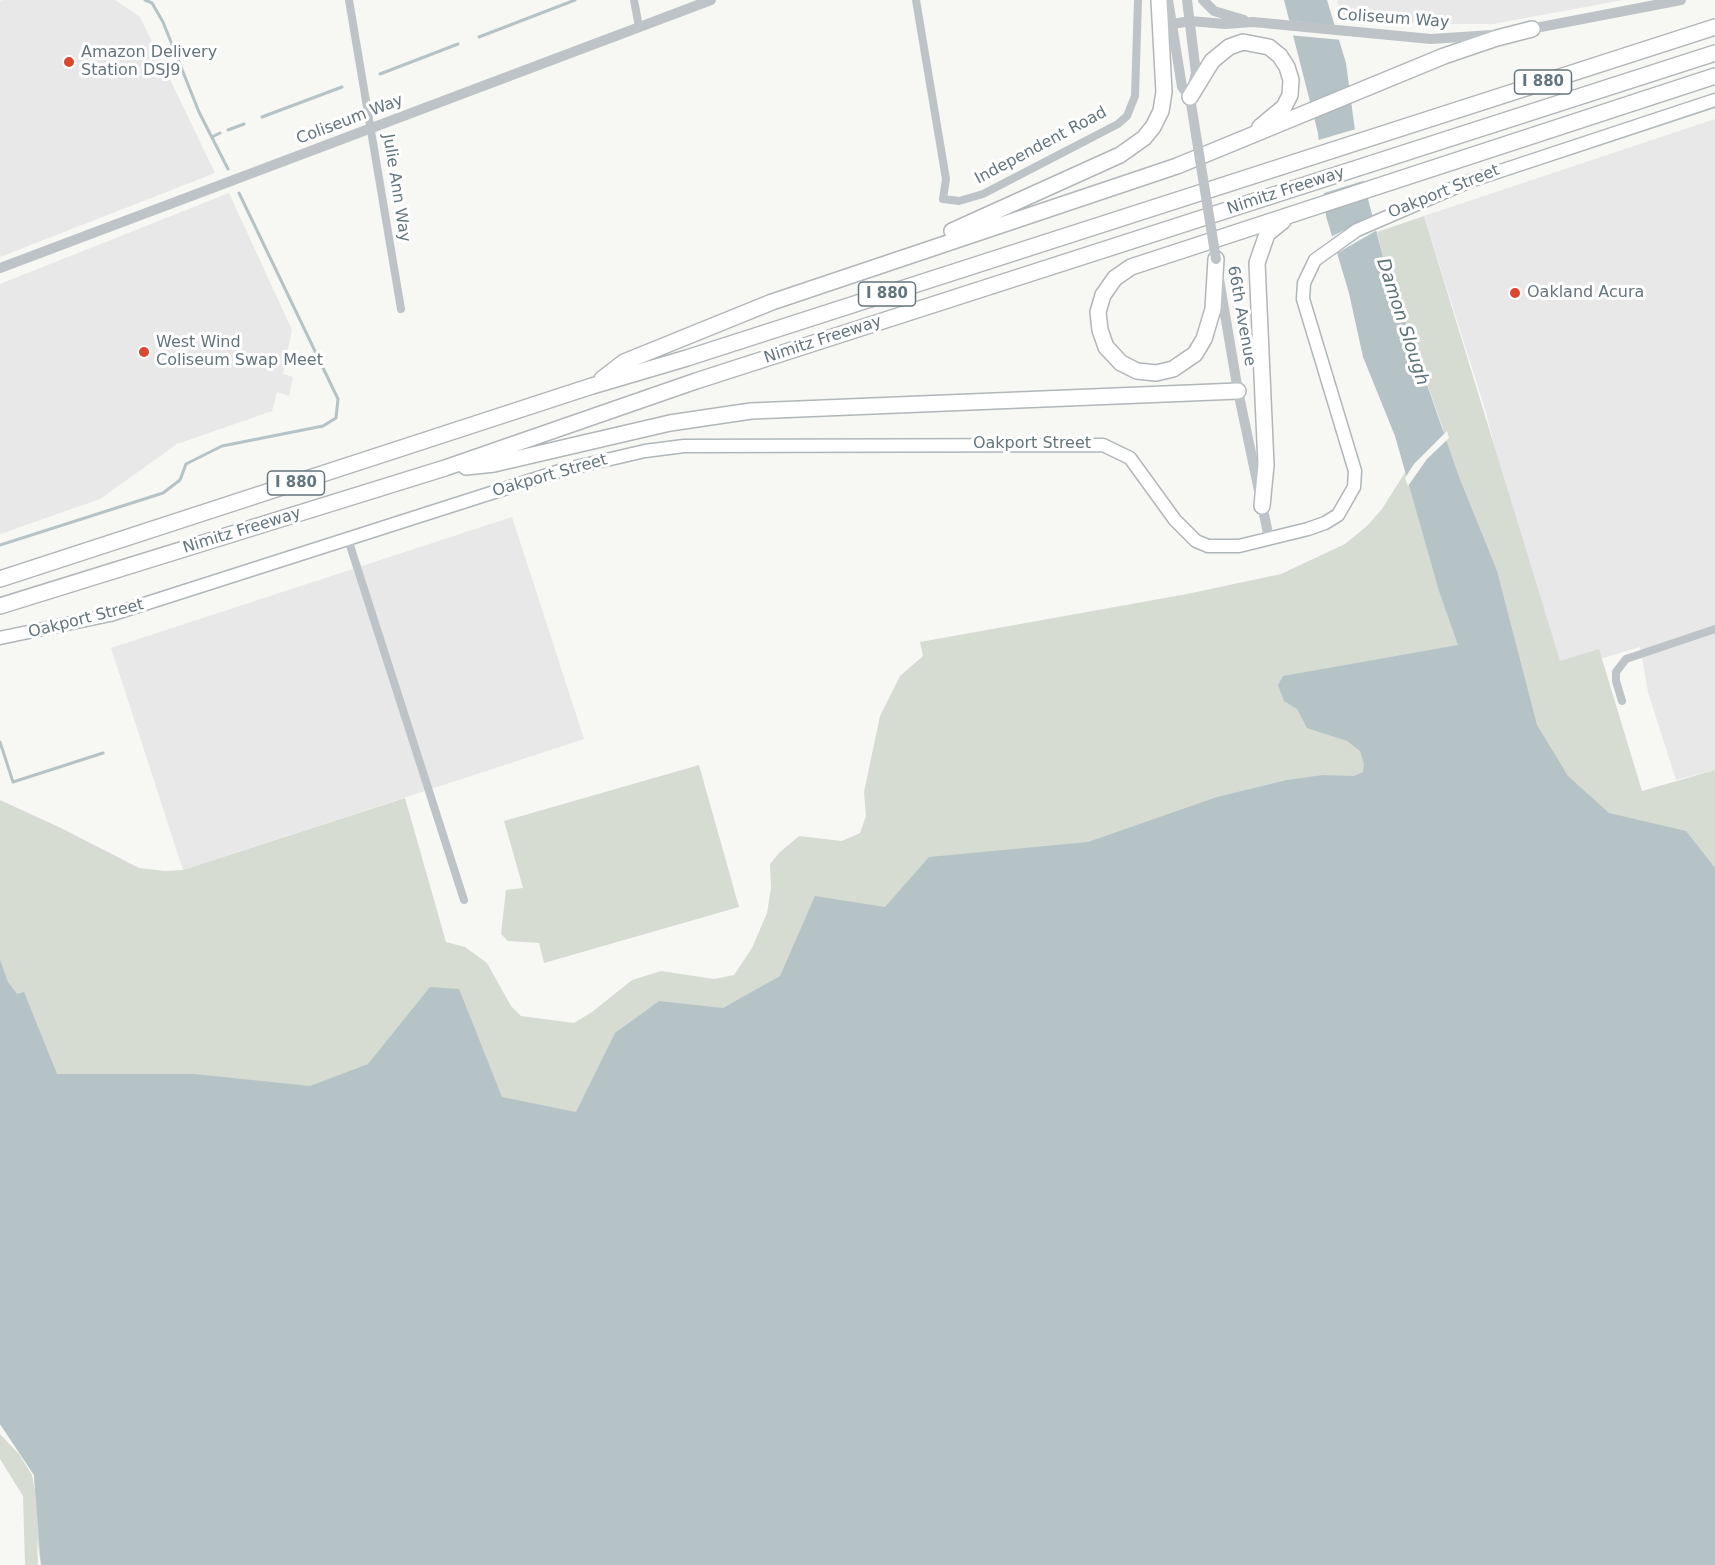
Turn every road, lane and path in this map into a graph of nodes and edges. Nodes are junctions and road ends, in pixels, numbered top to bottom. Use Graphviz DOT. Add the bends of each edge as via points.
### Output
graph roads {
  1 [pos="349,0"];
  2 [pos="634,0"];
  3 [pos="711,0"];
  4 [pos="916,0"];
  5 [pos="1138,0"];
  6 [pos="1159,0"];
  7 [pos="1168,0"];
  8 [pos="1187,0"];
  9 [pos="1203,0"];
  10 [pos="1681,0"];
  11 [pos="1190,21"];
  12 [pos="1253,22"];
  13 [pos="1173,24"];
  14 [pos="639,27"];
  15 [pos="1715,27"];
  16 [pos="1532,29"];
  17 [pos="1715,52"];
  18 [pos="1715,76"];
  19 [pos="1190,97"];
  20 [pos="1715,100"];
  21 [pos="371,129"];
  22 [pos="1229,146"];
  23 [pos="1309,208"];
  24 [pos="914,253"];
  25 [pos="1216,259"];
  26 [pos="0,268"];
  27 [pos="401,309"];
  28 [pos="592,386"];
  29 [pos="1238,391"];
  30 [pos="445,468"];
  31 [pos="1262,506"];
  32 [pos="1269,538"];
  33 [pos="348,539"];
  34 [pos="0,579"];
  35 [pos="0,606"];
  36 [pos="1715,629"];
  37 [pos="0,638"];
  38 [pos="1622,701"];
  39 [pos="464,900"];
  1 -- 21 [label="street, Julie Ann Way"];
  2 -- 14 [label="street"];
  3 -- 14 [label="street, Coliseum Way"];
  4 -- 5 [label="street, Independent Road" via="945,179 943,199 959,201 983,194 1127,116 1135,96"];
  6 -- 24 [label="highway" via="1164,92 1157,119 1143,138 1120,155 952,231"];
  7 -- 13 [label="street, 66th Avenue"];
  8 -- 11 [label="street, 66th Avenue"];
  9 -- 12 [label="street" via="1214,11"];
  10 -- 16 [label="street, Coliseum Way"];
  11 -- 12 [label="street, Coliseum Way"];
  11 -- 13 [label="street, Coliseum Way"];
  11 -- 19 [label="street, 66th Avenue" via="1196,73"];
  12 -- 16 [label="street, Coliseum Way" via="1431,39"];
  13 -- 19 [label="street, 66th Avenue" via="1182,87"];
  14 -- 21 [label="street, Coliseum Way"];
  15 -- 28 [label="highway, Nimitz Freeway / I 880"];
  16 -- 22 [label="highway" via="1471,46"];
  17 -- 30 [label="highway, Nimitz Freeway / I 880" via="696,381"];
  18 -- 23 [label="highway"];
  19 -- 22 [label="highway" via="1212,62 1229,47 1256,43 1280,56 1291,80 1284,107"];
  19 -- 25 [label="street, 66th Avenue, bridge"];
  20 -- 32 [label="main road, Oakport Street" via="1501,169 1357,230 1326,250 1308,271 1303,299 1352,454 1354,487 1338,515 1325,524"];
  21 -- 26 [label="street, Coliseum Way"];
  21 -- 27 [label="street, Julie Ann Way"];
  22 -- 24 [label="highway"];
  23 -- 25 [label="highway" via="1131,267 1115,278 1103,295 1098,312 1106,346 1121,363 1156,373 1173,369 1195,354 1213,309"];
  23 -- 31 [label="highway" via="1266,234 1257,263 1266,456"];
  24 -- 28 [label="highway" via="772,302 624,362"];
  25 -- 29 [label="street, 66th Avenue"];
  28 -- 34 [label="highway, Nimitz Freeway / I 880"];
  29 -- 30 [label="highway" via="751,411 670,423 494,464"];
  29 -- 31 [label="street, 66th Avenue"];
  30 -- 35 [label="highway, Nimitz Freeway / I 880"];
  31 -- 32 [label="street, 66th Avenue"];
  32 -- 33 [label="main road, Oakport Street" via="1222,548 1196,541 1175,520 1131,458 1118,450 1090,443 662,448 563,470"];
  33 -- 37 [label="main road, Oakport Street" via="110,615"];
  33 -- 39 [label="street"];
  36 -- 38 [label="street" via="1626,659 1620,664 1616,681"];
}
